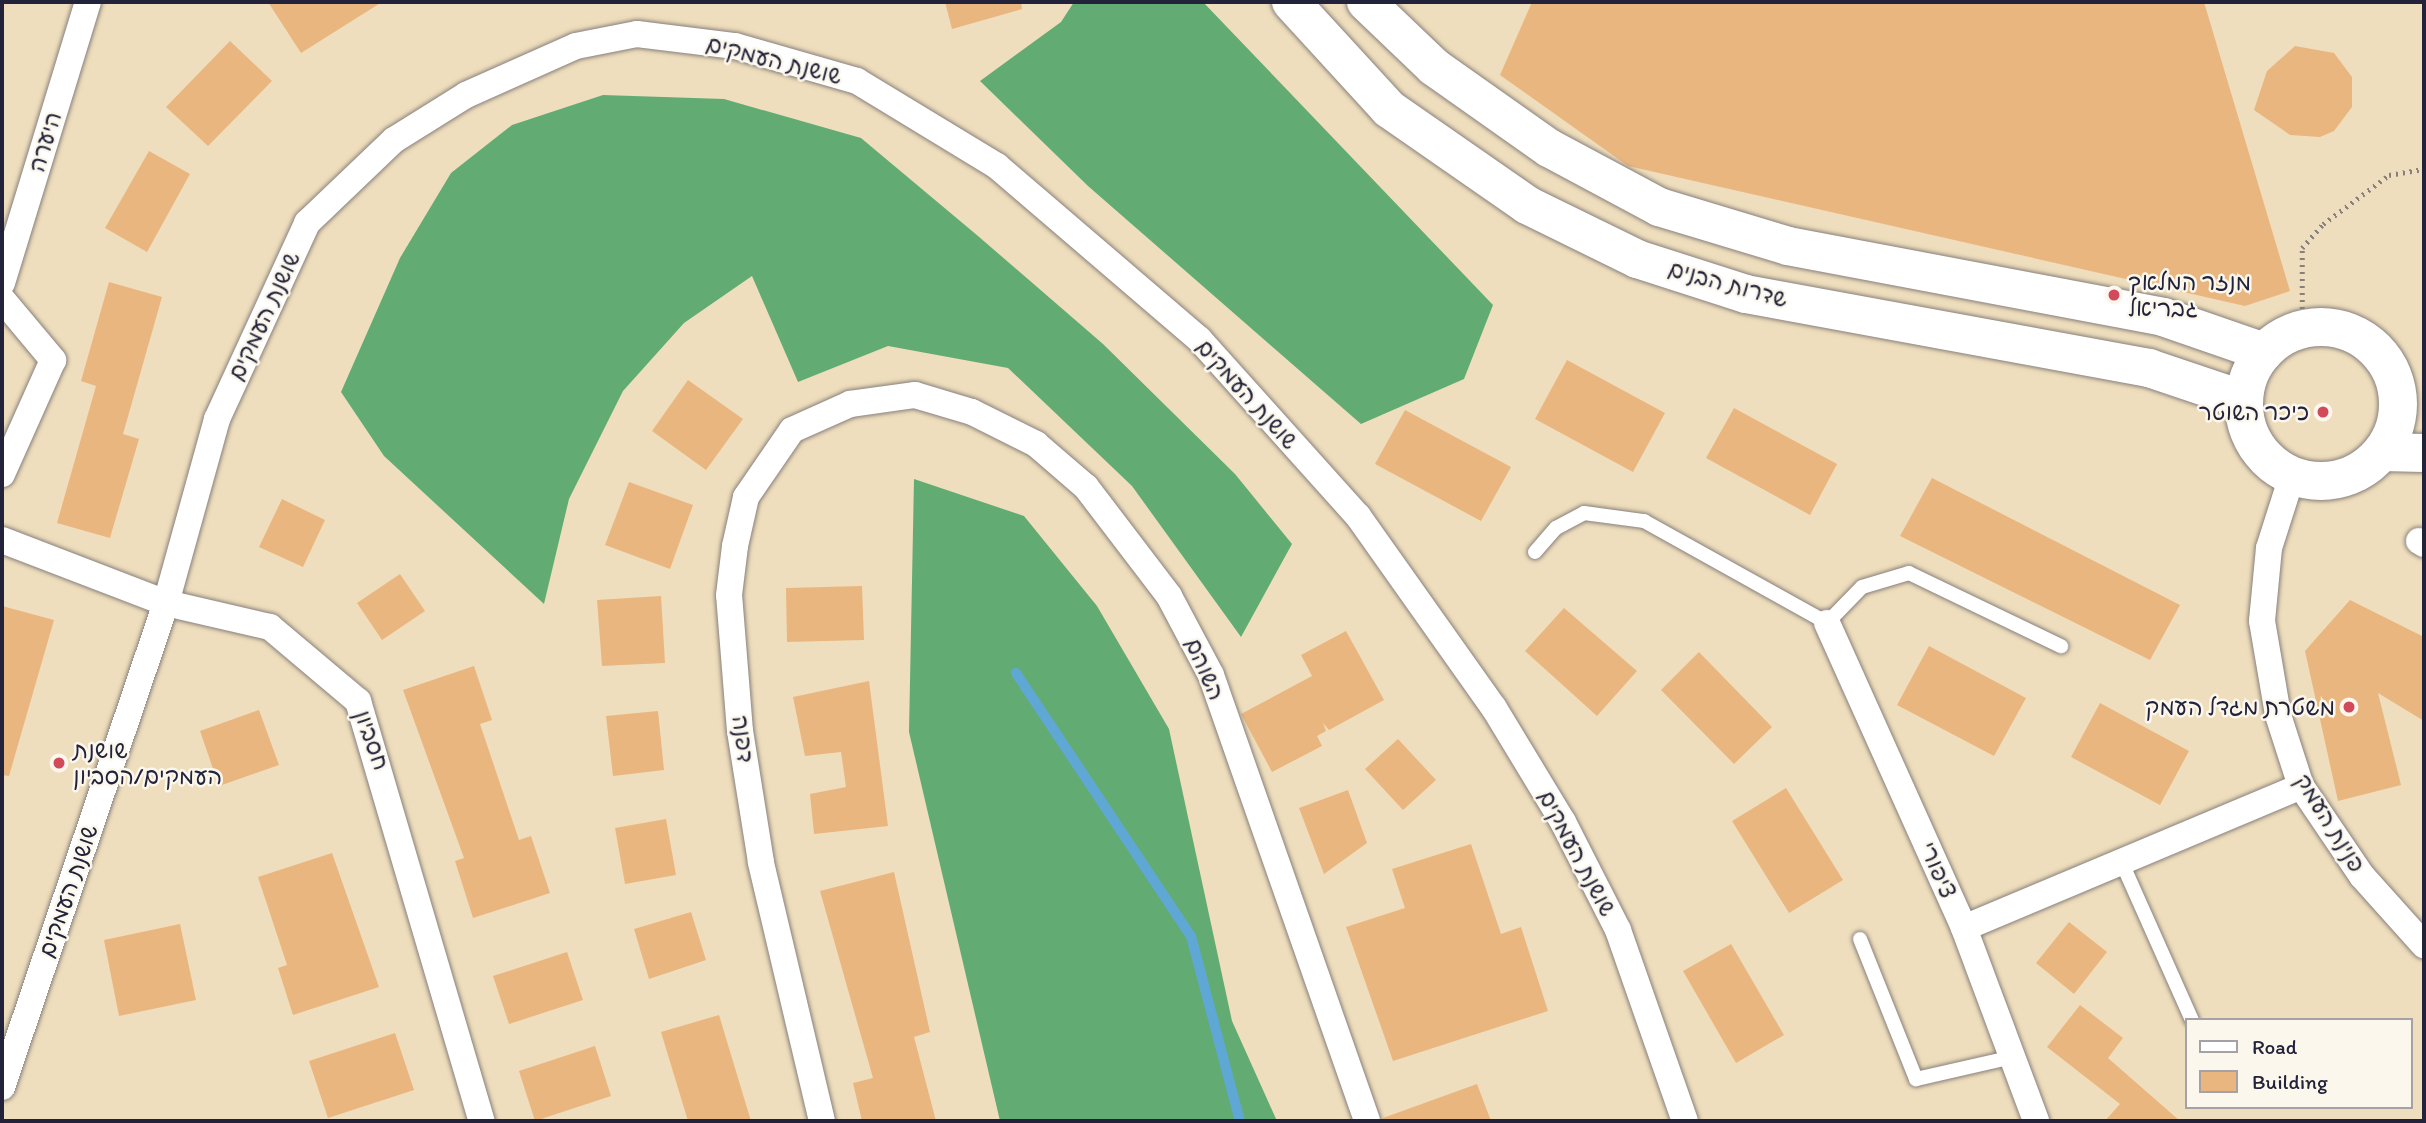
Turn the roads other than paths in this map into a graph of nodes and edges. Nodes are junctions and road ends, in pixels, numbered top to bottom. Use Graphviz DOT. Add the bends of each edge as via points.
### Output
graph roads {
  1 [pos="88,2"];
  2 [pos="1291,2"];
  3 [pos="1366,2"];
  4 [pos="2,283"];
  5 [pos="2,299"];
  6 [pos="2264,352"];
  7 [pos="2410,387"];
  8 [pos="2244,400"];
  9 [pos="850,404"];
  10 [pos="2382,452"];
  11 [pos="2424,453"];
  12 [pos="2,474"];
  13 [pos="2292,476"];
  14 [pos="2,540"];
  15 [pos="1535,552"];
  16 [pos="166,603"];
  17 [pos="1827,623"];
  18 [pos="2061,646"];
  19 [pos="2301,786"];
  20 [pos="2122,863"];
  21 [pos="1964,928"];
  22 [pos="1860,939"];
  23 [pos="2424,946"];
  24 [pos="2191,1018"];
  25 [pos="2013,1058"];
  26 [pos="2,1087"];
  27 [pos="482,1121"];
  28 [pos="822,1121"];
  29 [pos="1367,1121"];
  30 [pos="1685,1121"];
  31 [pos="2036,1121"];
  1 -- 4 [label="street, היערה"];
  2 -- 8 [label="main road, שדרות הבנים" via="1389,108 1527,205 1637,259 1746,294 2149,368"];
  3 -- 6 [label="main road" via="1434,67 1528,134 1659,207 1788,246 2163,317"];
  5 -- 12 [label="street" via="53,360"];
  6 -- 7 [label="main road" via="2302,330 2349,333 2370,344"];
  6 -- 8 [label="main road"];
  7 -- 10 [label="main road"];
  8 -- 13 [label="main road" via="2261,454"];
  9 -- 28 [label="street, דפנה" via="792,430 764,463 746,497 729,595 740,731 761,862"];
  9 -- 29 [label="street, השוהם" via="915,395 972,412 1036,444 1086,487 1125,533 1169,596 1211,675"];
  10 -- 11 [label="main road"];
  10 -- 13 [label="main road" via="2342,479"];
  13 -- 19 [label="street, פנינת העמק" via="2269,548 2262,621 2278,715"];
  14 -- 16 [label="street, חסביון"];
  15 -- 17 [label="lane" via="1556,528 1584,513 1644,521"];
  16 -- 26 [label="street, שושנת העמקים"];
  16 -- 27 [label="street, חסביון" via="270,627 358,701 384,772"];
  16 -- 30 [label="street, שושנת העמקים" via="217,419 254,329 307,223 394,140 466,94 576,46 638,34 735,46 857,80 998,166 1199,340 1358,516 1494,708 1563,822 1618,930"];
  17 -- 18 [label="lane" via="1862,587 1909,573"];
  17 -- 21 [label="street, ציפורי"];
  19 -- 20 [label="street"];
  19 -- 23 [label="street, פנינת העמק" via="2362,876"];
  20 -- 21 [label="street"];
  20 -- 24 [label="lane"];
  21 -- 25 [label="street, ציפורי"];
  22 -- 25 [label="lane" via="1916,1079"];
  25 -- 31 [label="street, ציפורי"];
}
